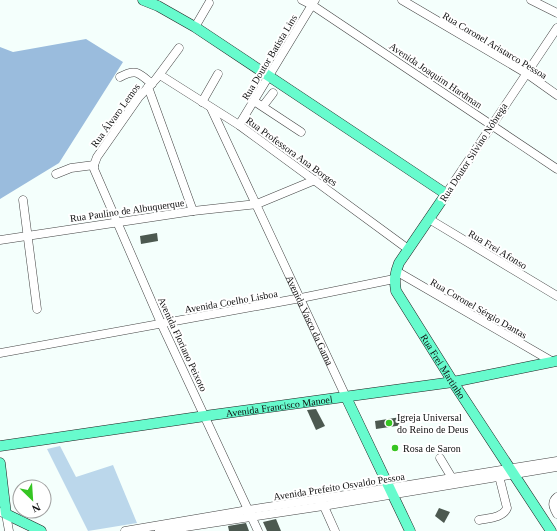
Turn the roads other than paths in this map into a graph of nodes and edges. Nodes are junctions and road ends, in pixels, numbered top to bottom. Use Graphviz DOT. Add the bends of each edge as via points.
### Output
graph roads {
  1 [pos="143,0"];
  2 [pos="302,0"];
  3 [pos="402,0"];
  4 [pos="531,0"];
  5 [pos="209,3"];
  6 [pos="314,3"];
  7 [pos="557,13"];
  8 [pos="195,27"];
  9 [pos="557,28"];
  10 [pos="179,48"];
  11 [pos="218,74"];
  12 [pos="526,74"];
  13 [pos="160,75"];
  14 [pos="120,77"];
  15 [pos="270,77"];
  16 [pos="150,85"];
  17 [pos="273,93"];
  18 [pos="557,95"];
  19 [pos="254,101"];
  20 [pos="202,102"];
  21 [pos="263,106"];
  22 [pos="211,108"];
  23 [pos="492,124"];
  24 [pos="239,125"];
  25 [pos="301,132"];
  26 [pos="94,165"];
  27 [pos="557,169"];
  28 [pos="56,174"];
  29 [pos="315,180"];
  30 [pos="446,194"];
  31 [pos="23,200"];
  32 [pos="257,204"];
  33 [pos="193,211"];
  34 [pos="429,219"];
  35 [pos="116,222"];
  36 [pos="27,235"];
  37 [pos="0,240"];
  38 [pos="408,249"];
  39 [pos="395,275"];
  40 [pos="557,296"];
  41 [pos="301,298"];
  42 [pos="38,309"];
  43 [pos="162,323"];
  44 [pos="0,353"];
  45 [pos="555,361"];
  46 [pos="453,382"];
  47 [pos="346,397"];
  48 [pos="205,416"];
  49 [pos="0,446"];
  50 [pos="440,458"];
  51 [pos="557,461"];
  52 [pos="0,463"];
  53 [pos="557,467"];
  54 [pos="512,471"];
  55 [pos="499,476"];
  56 [pos="452,478"];
  57 [pos="391,491"];
  58 [pos="557,497"];
  59 [pos="322,502"];
  60 [pos="3,513"];
  61 [pos="250,513"];
  62 [pos="557,514"];
  63 [pos="227,517"];
  64 [pos="480,520"];
  65 [pos="169,530"];
  66 [pos="8,531"];
  67 [pos="41,531"];
  68 [pos="125,531"];
  69 [pos="159,531"];
  70 [pos="258,531"];
  71 [pos="335,531"];
  72 [pos="410,531"];
  73 [pos="551,531"];
  1 -- 8 [label="main road"];
  2 -- 6 [label="street, Avenida Joaquim Hardman"];
  3 -- 12 [label="street, Rua Coronel Aristarco Pessoa"];
  4 -- 7 [label="street"];
  5 -- 8 [label="street"];
  6 -- 15 [label="street, Rua Doutor Batista Lins"];
  6 -- 23 [label="street, Avenida Joaquim Hardman"];
  8 -- 15 [label="main road"];
  9 -- 12 [label="street, Rua Doutor Silvino Nóbrega"];
  10 -- 13 [label="street, Rua Álvaro Lemos"];
  11 -- 20 [label="street"];
  12 -- 18 [label="street, Rua Coronel Aristarco Pessoa"];
  12 -- 23 [label="street, Rua Doutor Silvino Nóbrega"];
  13 -- 16 [label="street, Rua Álvaro Lemos"];
  13 -- 20 [label="street, Rua Professora Ana Borges"];
  14 -- 16 [label="street" via="136,72"];
  15 -- 19 [label="street, Rua Doutor Batista Lins"];
  15 -- 30 [label="main road"];
  16 -- 26 [label="street, Rua Álvaro Lemos" via="96,157"];
  16 -- 33 [label="street"];
  17 -- 21 [label="street"];
  19 -- 21 [label="street"];
  19 -- 24 [label="street, Rua Doutor Batista Lins"];
  20 -- 22 [label="street, Rua Professora Ana Borges"];
  21 -- 25 [label="street"];
  22 -- 24 [label="street, Rua Professora Ana Borges"];
  22 -- 32 [label="street, Avenida Vasco da Gama"];
  23 -- 27 [label="street, Avenida Joaquim Hardman"];
  23 -- 30 [label="street, Rua Doutor Silvino Nóbrega"];
  24 -- 29 [label="street, Rua Professora Ana Borges"];
  26 -- 28 [label="street" via="71,168"];
  26 -- 35 [label="street, Avenida Floriano Peixoto"];
  29 -- 32 [label="street, Rua Paulino de Albuquerque"];
  29 -- 38 [label="street, Rua Professora Ana Borges"];
  30 -- 34 [label="main road, Rua Doutor Silvino Nóbrega"];
  31 -- 36 [label="street"];
  32 -- 33 [label="street, Rua Paulino de Albuquerque"];
  32 -- 41 [label="street, Avenida Vasco da Gama"];
  33 -- 35 [label="street, Rua Paulino de Albuquerque"];
  34 -- 38 [label="main road, Rua Doutor Silvino Nóbrega"];
  34 -- 40 [label="street, Rua Frei Afonso"];
  35 -- 36 [label="street, Rua Paulino de Albuquerque"];
  35 -- 43 [label="street, Avenida Floriano Peixoto"];
  36 -- 37 [label="street, Rua Paulino de Albuquerque"];
  36 -- 42 [label="street"];
  38 -- 39 [label="main road, Rua Doutor Silvino Nóbrega"];
  39 -- 41 [label="street, Avenida Coelho Lisboa"];
  39 -- 45 [label="street, Rua Coronel Sérgio Dantas"];
  39 -- 46 [label="main road, Rua Frei Martinho" via="396,291"];
  41 -- 43 [label="street, Avenida Coelho Lisboa"];
  41 -- 47 [label="street, Avenida Vasco da Gama"];
  43 -- 44 [label="street, Avenida Coelho Lisboa"];
  43 -- 48 [label="street, Avenida Floriano Peixoto"];
  45 -- 46 [label="main road, Avenida Francisco Manoel"];
  46 -- 47 [label="main road, Avenida Francisco Manoel"];
  46 -- 54 [label="main road, Rua Frei Martinho"];
  47 -- 48 [label="main road, Avenida Francisco Manoel"];
  47 -- 57 [label="main road, Avenida Vasco da Gama"];
  48 -- 49 [label="main road, Avenida Francisco Manoel"];
  48 -- 61 [label="street, Avenida Floriano Peixoto"];
  50 -- 56 [label="street"];
  51 -- 54 [label="street, Avenida Prefeito Osvaldo Pessoa"];
  52 -- 60 [label="main road"];
  53 -- 54 [label="street, Avenida Prefeito Osvaldo Pessoa"];
  54 -- 55 [label="street, Avenida Prefeito Osvaldo Pessoa"];
  54 -- 56 [label="street, Avenida Prefeito Osvaldo Pessoa"];
  54 -- 73 [label="main road, Rua Frei Martinho"];
  55 -- 57 [label="street, Avenida Prefeito Osvaldo Pessoa"];
  55 -- 64 [label="street" via="506,512"];
  56 -- 57 [label="street, Avenida Prefeito Osvaldo Pessoa"];
  57 -- 59 [label="street, Avenida Prefeito Osvaldo Pessoa"];
  57 -- 72 [label="main road, Avenida Vasco da Gama"];
  58 -- 62 [label="street" via="553,501"];
  59 -- 61 [label="street, Avenida Prefeito Osvaldo Pessoa"];
  59 -- 71 [label="street"];
  60 -- 66 [label="street"];
  60 -- 67 [label="main road"];
  61 -- 63 [label="street, Avenida Prefeito Osvaldo Pessoa"];
  61 -- 70 [label="street, Avenida Floriano Peixoto"];
  63 -- 65 [label="street, Avenida Prefeito Osvaldo Pessoa"];
  63 -- 68 [label="street, Avenida Prefeito Osvaldo Pessoa"];
  65 -- 69 [label="street, Avenida Prefeito Osvaldo Pessoa"];
}
